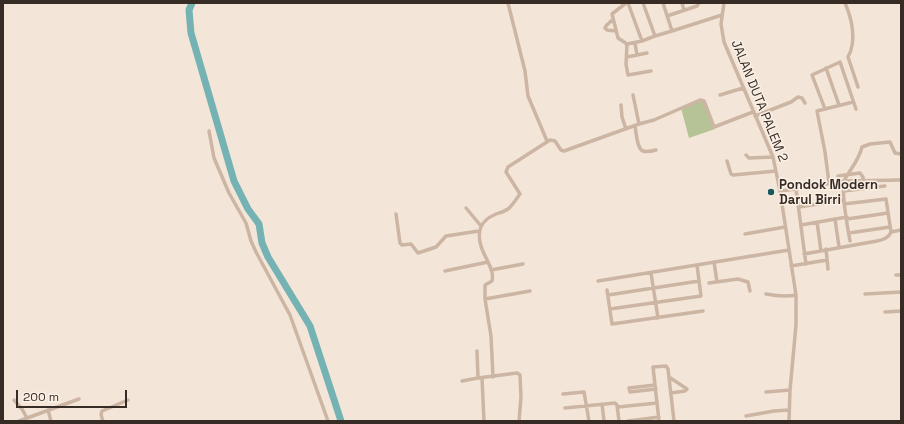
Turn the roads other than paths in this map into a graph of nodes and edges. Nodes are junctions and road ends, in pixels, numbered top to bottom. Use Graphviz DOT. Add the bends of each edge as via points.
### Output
graph roads {
  1 [pos="508,3"];
  2 [pos="627,3"];
  3 [pos="643,3"];
  4 [pos="663,3"];
  5 [pos="682,3"];
  6 [pos="699,3"];
  7 [pos="724,3"];
  8 [pos="845,3"];
  9 [pos="684,10"];
  10 [pos="667,16"];
  11 [pos="722,16"];
  12 [pos="613,19"];
  13 [pos="616,31"];
  14 [pos="672,31"];
  15 [pos="655,36"];
  16 [pos="642,41"];
  17 [pos="635,43"];
  18 [pos="627,44"];
  19 [pos="647,53"];
  20 [pos="637,55"];
  21 [pos="628,57"];
  22 [pos="826,68"];
  23 [pos="651,71"];
  24 [pos="858,87"];
  25 [pos="743,88"];
  26 [pos="633,95"];
  27 [pos="720,95"];
  28 [pos="853,102"];
  29 [pos="805,103"];
  30 [pos="621,105"];
  31 [pos="839,105"];
  32 [pos="825,108"];
  33 [pos="856,109"];
  34 [pos="753,112"];
  35 [pos="755,116"];
  36 [pos="637,125"];
  37 [pos="626,129"];
  38 [pos="209,131"];
  39 [pos="547,141"];
  40 [pos="656,150"];
  41 [pos="746,154"];
  42 [pos="901,154"];
  43 [pos="773,157"];
  44 [pos="727,160"];
  45 [pos="776,171"];
  46 [pos="849,174"];
  47 [pos="838,176"];
  48 [pos="901,180"];
  49 [pos="844,181"];
  50 [pos="863,181"];
  51 [pos="828,183"];
  52 [pos="884,186"];
  53 [pos="796,190"];
  54 [pos="780,191"];
  55 [pos="844,191"];
  56 [pos="844,200"];
  57 [pos="844,204"];
  58 [pos="799,207"];
  59 [pos="466,208"];
  60 [pos="888,212"];
  61 [pos="396,214"];
  62 [pos="847,218"];
  63 [pos="835,219"];
  64 [pos="817,222"];
  65 [pos="801,225"];
  66 [pos="481,226"];
  67 [pos="785,227"];
  68 [pos="890,227"];
  69 [pos="901,230"];
  70 [pos="479,231"];
  71 [pos="891,232"];
  72 [pos="849,233"];
  73 [pos="745,234"];
  74 [pos="850,241"];
  75 [pos="839,247"];
  76 [pos="826,249"];
  77 [pos="789,250"];
  78 [pos="821,251"];
  79 [pos="804,254"];
  80 [pos="827,260"];
  81 [pos="488,262"];
  82 [pos="714,262"];
  83 [pos="523,264"];
  84 [pos="806,264"];
  85 [pos="697,265"];
  86 [pos="791,266"];
  87 [pos="828,269"];
  88 [pos="491,270"];
  89 [pos="445,271"];
  90 [pos="651,273"];
  91 [pos="896,275"];
  92 [pos="901,275"];
  93 [pos="598,281"];
  94 [pos="699,281"];
  95 [pos="717,282"];
  96 [pos="709,283"];
  97 [pos="653,288"];
  98 [pos="607,290"];
  99 [pos="530,291"];
  100 [pos="750,291"];
  101 [pos="901,292"];
  102 [pos="608,294"];
  103 [pos="766,294"];
  104 [pos="865,294"];
  105 [pos="796,295"];
  106 [pos="485,299"];
  107 [pos="655,303"];
  108 [pos="610,310"];
  109 [pos="703,311"];
  110 [pos="901,311"];
  111 [pos="884,312"];
  112 [pos="658,318"];
  113 [pos="477,351"];
  114 [pos="494,377"];
  115 [pos="669,377"];
  116 [pos="480,378"];
  117 [pos="462,381"];
  118 [pos="655,387"];
  119 [pos="790,390"];
  120 [pos="766,392"];
  121 [pos="671,393"];
  122 [pos="563,394"];
  123 [pos="79,399"];
  124 [pos="14,400"];
  125 [pos="128,400"];
  126 [pos="657,403"];
  127 [pos="602,404"];
  128 [pos="587,406"];
  129 [pos="618,407"];
  130 [pos="565,408"];
  131 [pos="48,410"];
  132 [pos="789,410"];
  133 [pos="746,416"];
  134 [pos="29,417"];
  135 [pos="659,419"];
  136 [pos="19,421"];
  137 [pos="32,421"];
  138 [pos="51,421"];
  139 [pos="103,421"];
  140 [pos="328,421"];
  141 [pos="484,421"];
  142 [pos="519,421"];
  143 [pos="588,421"];
  144 [pos="604,421"];
  145 [pos="620,421"];
  146 [pos="628,421"];
  147 [pos="634,421"];
  148 [pos="674,421"];
  149 [pos="789,421"];
  1 -- 39 [label="street" via="525,71 528,96"];
  2 -- 12 [label="street" via="613,13"];
  2 -- 16 [label="street"];
  3 -- 15 [label="street"];
  4 -- 10 [label="street"];
  5 -- 9 [label="street"];
  6 -- 9 [label="street"];
  7 -- 11 [label="street, JALAN DUTA PALEM 2"];
  8 -- 24 [label="street" via="853,37 848,57"];
  9 -- 10 [label="street"];
  10 -- 14 [label="street"];
  11 -- 14 [label="street"];
  11 -- 25 [label="street, JALAN DUTA PALEM 2" via="724,42"];
  12 -- 13 [label="street"];
  12 -- 13 [label="street" via="605,28"];
  13 -- 18 [label="street" via="618,38"];
  14 -- 15 [label="street"];
  15 -- 16 [label="street"];
  16 -- 17 [label="street"];
  17 -- 18 [label="street"];
  17 -- 20 [label="street"];
  18 -- 21 [label="street"];
  19 -- 20 [label="street"];
  20 -- 21 [label="street"];
  21 -- 23 [label="street" via="628,75"];
  22 -- 28 [label="street" via="840,62"];
  22 -- 31 [label="street"];
  22 -- 32 [label="street" via="812,75"];
  25 -- 27 [label="street"];
  25 -- 34 [label="street, JALAN DUTA PALEM 2"];
  26 -- 36 [label="street"];
  28 -- 31 [label="street"];
  28 -- 33 [label="street"];
  29 -- 35 [label="street" via="798,97"];
  30 -- 37 [label="street"];
  31 -- 32 [label="street"];
  32 -- 51 [label="street" via="817,110"];
  34 -- 35 [label="street, JALAN DUTA PALEM 2"];
  34 -- 36 [label="street" via="714,127 702,99"];
  35 -- 43 [label="street, JALAN DUTA PALEM 2"];
  36 -- 37 [label="street"];
  36 -- 40 [label="street" via="638,145 641,150"];
  37 -- 39 [label="street" via="564,151 553,140"];
  38 -- 140 [label="street" via="214,158 246,223 256,252 290,315"];
  39 -- 66 [label="street" via="507,169 506,172 520,194 507,209 491,216"];
  41 -- 43 [label="street" via="749,158"];
  42 -- 46 [label="street" via="895,152 890,142 865,145"];
  43 -- 45 [label="street, JALAN DUTA PALEM 2"];
  44 -- 45 [label="street" via="732,175"];
  45 -- 54 [label="street, JALAN DUTA PALEM 2"];
  46 -- 47 [label="street"];
  46 -- 49 [label="street"];
  46 -- 50 [label="street" via="861,173"];
  48 -- 50 [label="street"];
  49 -- 50 [label="street"];
  49 -- 51 [label="street"];
  49 -- 55 [label="street"];
  51 -- 53 [label="street"];
  52 -- 55 [label="street"];
  53 -- 54 [label="street"];
  53 -- 58 [label="street"];
  54 -- 67 [label="street, JALAN DUTA PALEM 2"];
  55 -- 56 [label="street"];
  56 -- 57 [label="street"];
  56 -- 58 [label="street"];
  57 -- 60 [label="street" via="884,199"];
  57 -- 62 [label="street"];
  58 -- 65 [label="street"];
  59 -- 66 [label="street"];
  60 -- 62 [label="street"];
  60 -- 68 [label="street"];
  61 -- 70 [label="street" via="400,242 402,245 411,244 418,253 436,247 446,236"];
  62 -- 63 [label="street"];
  62 -- 72 [label="street"];
  63 -- 64 [label="street"];
  63 -- 75 [label="street"];
  64 -- 65 [label="street"];
  64 -- 78 [label="street"];
  65 -- 79 [label="street"];
  66 -- 70 [label="street"];
  67 -- 73 [label="street"];
  67 -- 77 [label="street, JALAN DUTA PALEM 2"];
  68 -- 71 [label="street"];
  68 -- 72 [label="street"];
  69 -- 71 [label="street"];
  70 -- 81 [label="street"];
  71 -- 75 [label="street" via="882,240"];
  72 -- 74 [label="street"];
  75 -- 76 [label="street"];
  76 -- 78 [label="street"];
  76 -- 80 [label="street"];
  77 -- 82 [label="street"];
  77 -- 86 [label="street, JALAN DUTA PALEM 2"];
  78 -- 79 [label="street"];
  79 -- 84 [label="street"];
  80 -- 84 [label="street"];
  80 -- 87 [label="street"];
  81 -- 88 [label="street"];
  81 -- 89 [label="street"];
  82 -- 85 [label="street"];
  82 -- 95 [label="street"];
  83 -- 88 [label="street"];
  84 -- 86 [label="street"];
  85 -- 90 [label="street"];
  85 -- 94 [label="street"];
  86 -- 105 [label="street, JALAN DUTA PALEM 2"];
  88 -- 106 [label="street" via="493,279 485,284"];
  90 -- 93 [label="street"];
  90 -- 97 [label="street"];
  91 -- 92 [label="street"];
  94 -- 97 [label="street"];
  94 -- 107 [label="street" via="702,296"];
  95 -- 96 [label="street"];
  95 -- 100 [label="street" via="743,279 748,282"];
  97 -- 102 [label="street"];
  97 -- 107 [label="street"];
  98 -- 102 [label="street"];
  99 -- 106 [label="street"];
  101 -- 104 [label="street"];
  102 -- 108 [label="street"];
  103 -- 105 [label="street" via="786,297"];
  105 -- 119 [label="street, JALAN DUTA PALEM 2"];
  106 -- 114 [label="street"];
  107 -- 108 [label="street"];
  107 -- 112 [label="street"];
  108 -- 112 [label="street" via="612,324"];
  109 -- 112 [label="street"];
  110 -- 111 [label="street"];
  113 -- 116 [label="street"];
  114 -- 116 [label="street"];
  114 -- 142 [label="street" via="517,373 520,375"];
  115 -- 118 [label="street" via="667,367 654,367"];
  115 -- 121 [label="street"];
  115 -- 121 [label="street" via="687,389"];
  116 -- 117 [label="street"];
  116 -- 141 [label="street"];
  118 -- 118 [label="street" via="629,388 630,392"];
  118 -- 126 [label="street"];
  119 -- 120 [label="street"];
  119 -- 132 [label="street, JALAN DUTA PALEM 2"];
  121 -- 148 [label="street"];
  122 -- 128 [label="street" via="584,392"];
  123 -- 131 [label="street"];
  124 -- 134 [label="street"];
  125 -- 139 [label="street" via="102,411 100,414"];
  126 -- 129 [label="street"];
  126 -- 135 [label="street"];
  127 -- 128 [label="street"];
  127 -- 129 [label="street" via="616,403"];
  127 -- 144 [label="street"];
  128 -- 130 [label="street"];
  128 -- 143 [label="street"];
  129 -- 145 [label="street"];
  131 -- 134 [label="street"];
  131 -- 138 [label="street"];
  132 -- 133 [label="street"];
  132 -- 149 [label="street, JALAN DUTA PALEM 2"];
  134 -- 136 [label="street"];
  134 -- 137 [label="street"];
  135 -- 147 [label="street"];
  146 -- 147 [label="street"];
}
